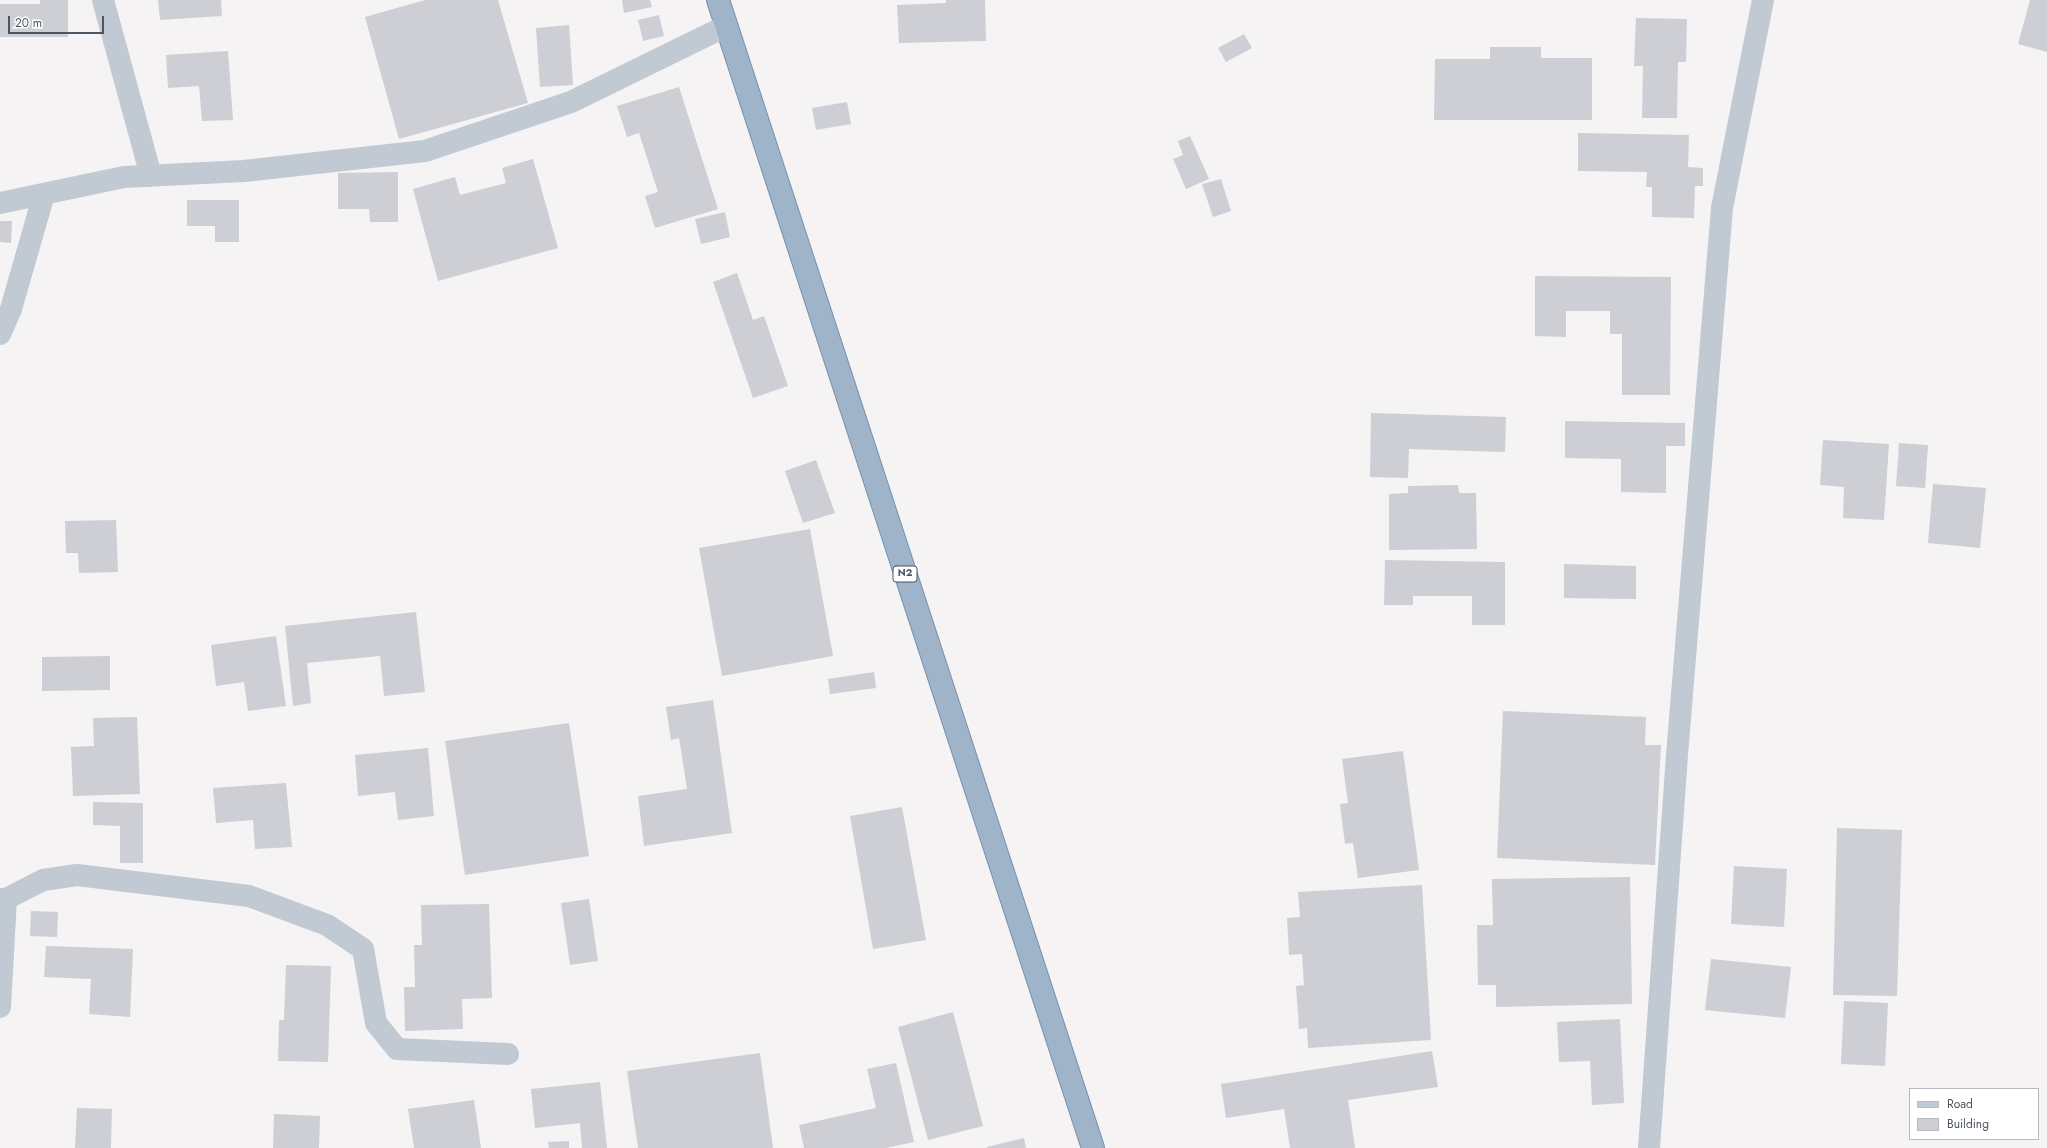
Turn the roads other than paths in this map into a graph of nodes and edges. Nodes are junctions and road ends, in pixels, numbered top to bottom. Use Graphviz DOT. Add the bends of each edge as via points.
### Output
graph roads {
  1 [pos="104,0"];
  2 [pos="718,0"];
  3 [pos="1764,0"];
  4 [pos="726,26"];
  5 [pos="151,176"];
  6 [pos="44,194"];
  7 [pos="0,203"];
  8 [pos="0,334"];
  9 [pos="3,899"];
  10 [pos="0,1007"];
  11 [pos="508,1054"];
  12 [pos="1093,1148"];
  13 [pos="1650,1148"];
  1 -- 5 [label="street"];
  2 -- 4 [label="highway, N2"];
  3 -- 13 [label="street" via="1722,208 1678,748"];
  4 -- 5 [label="street" via="571,102 425,152 244,171"];
  4 -- 12 [label="highway, N2"];
  5 -- 6 [label="street" via="124,178"];
  6 -- 7 [label="street"];
  6 -- 8 [label="street" via="11,309"];
  9 -- 10 [label="street"];
  9 -- 11 [label="street" via="43,880 77,875 249,896 327,925 363,949 376,1024 397,1049"];
}
